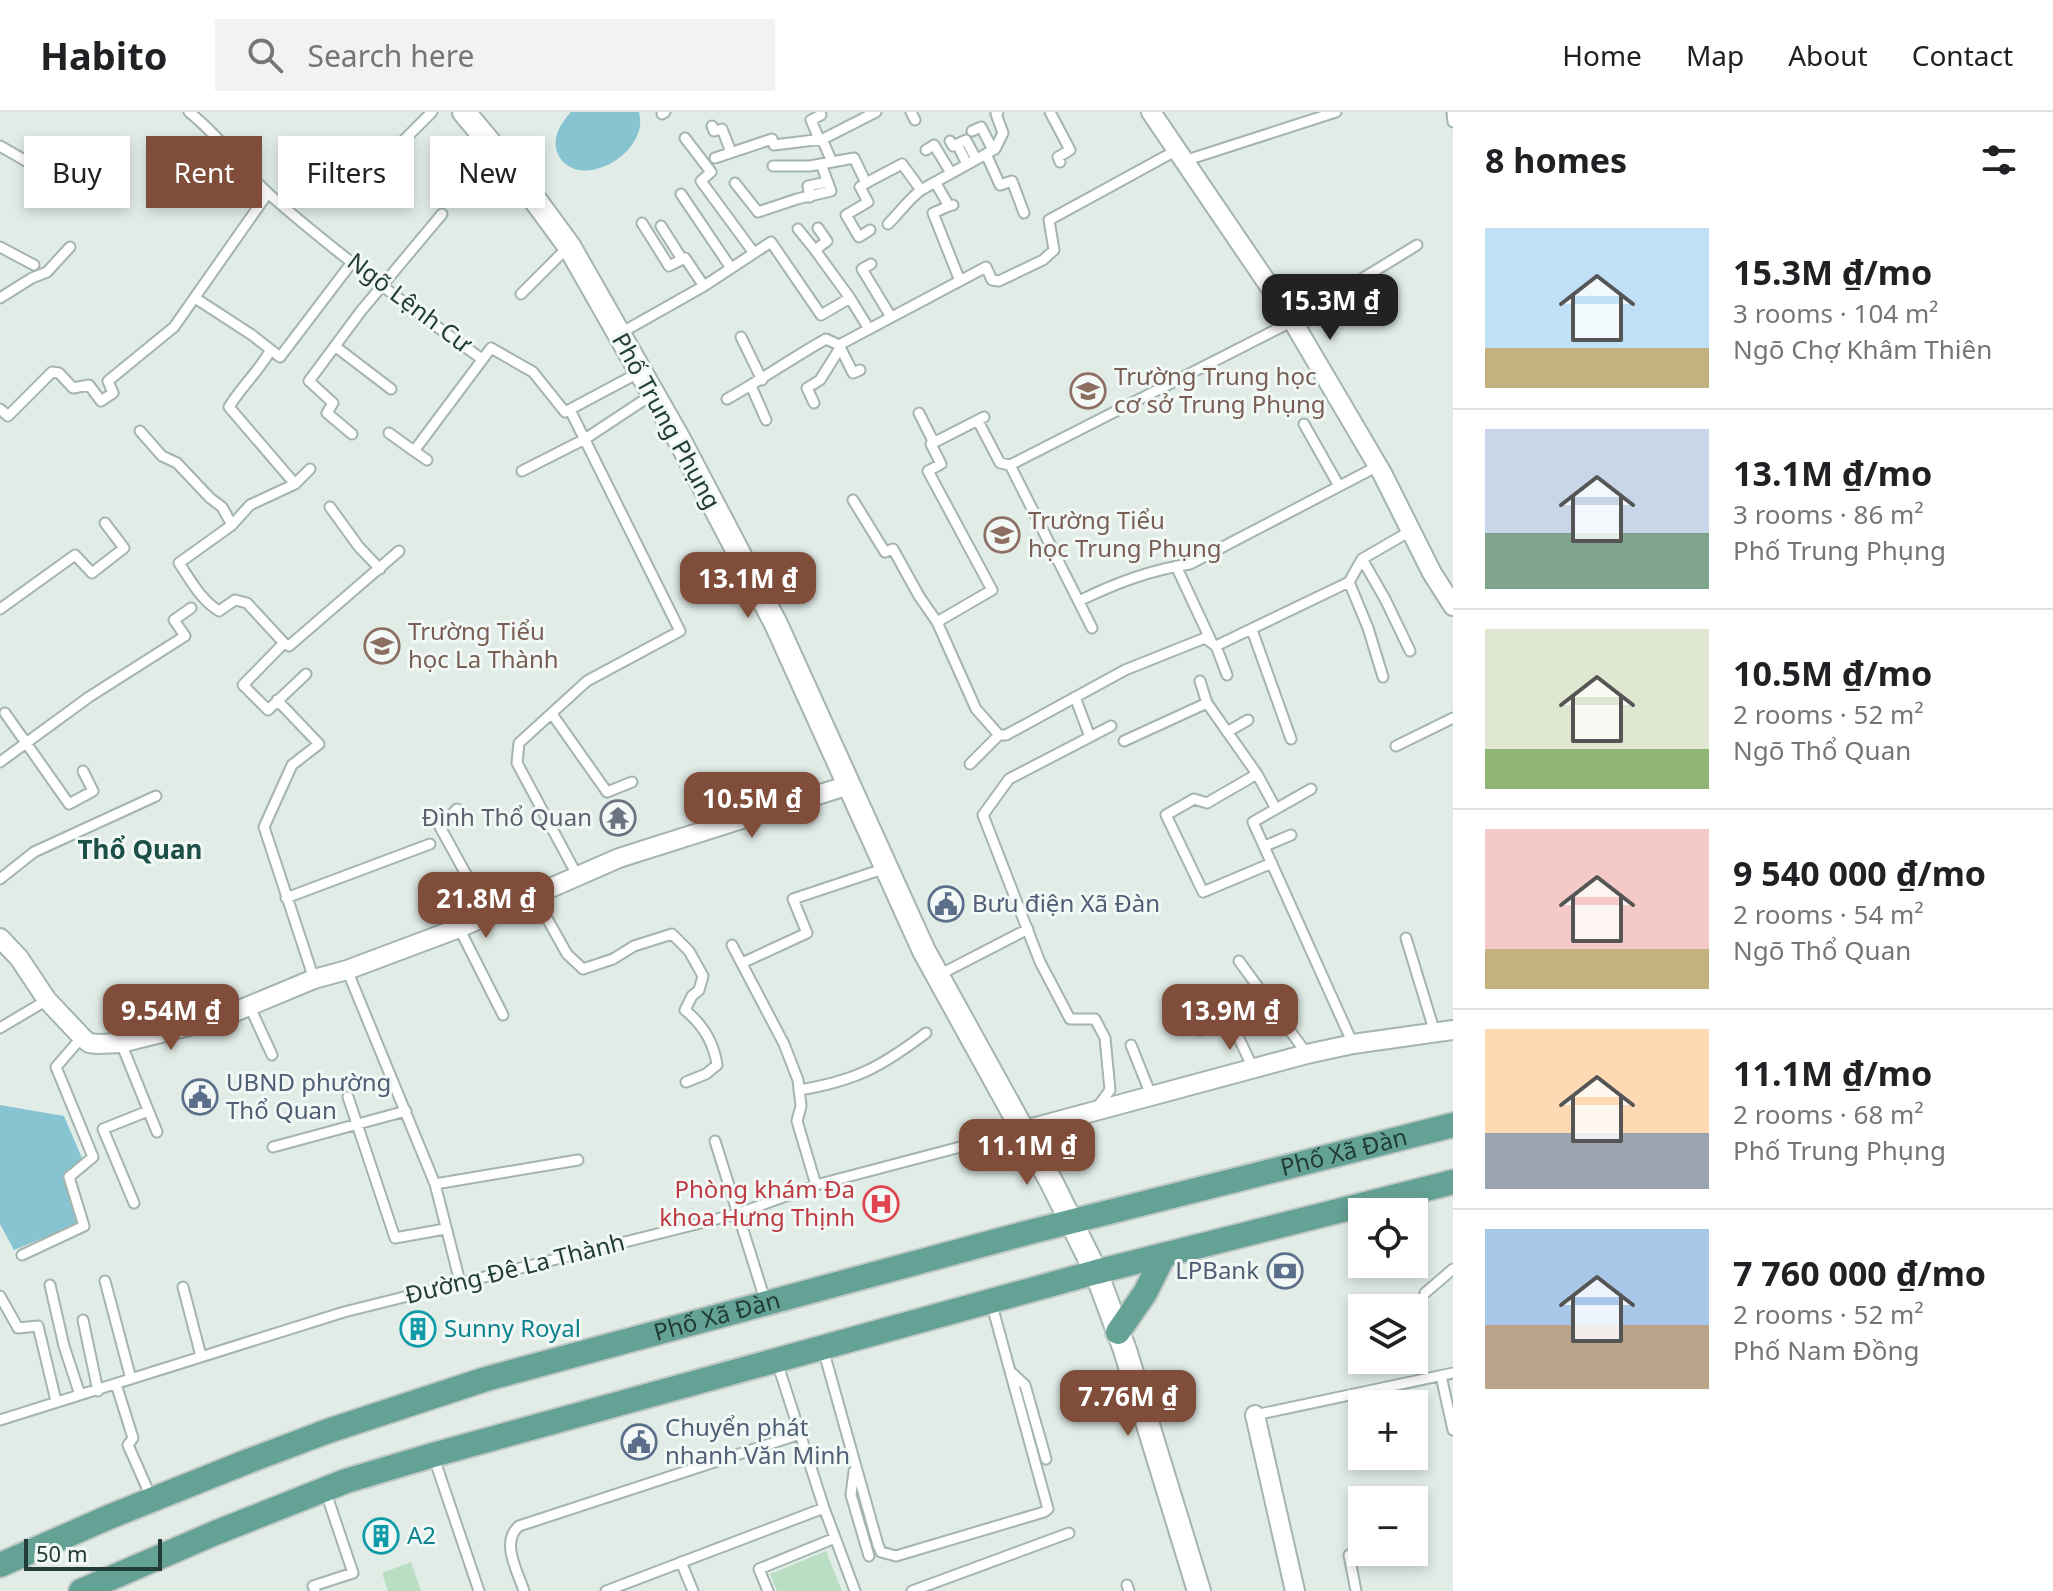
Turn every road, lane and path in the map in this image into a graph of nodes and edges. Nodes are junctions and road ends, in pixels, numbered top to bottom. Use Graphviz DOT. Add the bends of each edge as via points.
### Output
graph roads {
  1 [pos="189,112"];
  2 [pos="432,112"];
  3 [pos="464,112"];
  4 [pos="876,112"];
  5 [pos="998,112"];
  6 [pos="1050,112"];
  7 [pos="1151,112"];
  8 [pos="1336,112"];
  9 [pos="1452,112"];
  10 [pos="821,115"];
  11 [pos="1453,122"];
  12 [pos="712,126"];
  13 [pos="972,131"];
  14 [pos="408,136"];
  15 [pos="685,138"];
  16 [pos="820,139"];
  17 [pos="953,143"];
  18 [pos="0,146"];
  19 [pos="926,150"];
  20 [pos="731,152"];
  21 [pos="990,152"];
  22 [pos="1180,156"];
  23 [pos="715,158"];
  24 [pos="24,160"];
  25 [pos="832,162"];
  26 [pos="971,162"];
  27 [pos="1060,162"];
  28 [pos="821,164"];
  29 [pos="773,166"];
  30 [pos="951,173"];
  31 [pos="935,182"];
  32 [pos="735,183"];
  33 [pos="866,183"];
  34 [pos="921,190"];
  35 [pos="268,193"];
  36 [pos="681,194"];
  37 [pos="1024,213"];
  38 [pos="442,214"];
  39 [pos="642,223"];
  40 [pos="888,224"];
  41 [pos="661,226"];
  42 [pos="818,228"];
  43 [pos="798,229"];
  44 [pos="870,230"];
  45 [pos="1417,245"];
  46 [pos="569,246"];
  47 [pos="0,247"];
  48 [pos="70,247"];
  49 [pos="815,250"];
  50 [pos="754,253"];
  51 [pos="682,259"];
  52 [pos="353,261"];
  53 [pos="871,264"];
  54 [pos="34,265"];
  55 [pos="731,268"];
  56 [pos="960,281"];
  57 [pos="704,286"];
  58 [pos="383,287"];
  59 [pos="521,294"];
  60 [pos="0,298"];
  61 [pos="195,298"];
  62 [pos="850,298"];
  63 [pos="891,317"];
  64 [pos="1293,321"];
  65 [pos="869,329"];
  66 [pos="619,334"];
  67 [pos="741,337"];
  68 [pos="840,346"];
  69 [pos="336,347"];
  70 [pos="270,351"];
  71 [pos="482,359"];
  72 [pos="860,370"];
  73 [pos="641,371"];
  74 [pos="762,380"];
  75 [pos="751,386"];
  76 [pos="391,389"];
  77 [pos="653,394"];
  78 [pos="727,399"];
  79 [pos="814,403"];
  80 [pos="0,409"];
  81 [pos="570,410"];
  82 [pos="919,413"];
  83 [pos="766,420"];
  84 [pos="1304,424"];
  85 [pos="140,431"];
  86 [pos="389,433"];
  87 [pos="352,434"];
  88 [pos="585,439"];
  89 [pos="934,443"];
  90 [pos="414,451"];
  91 [pos="427,460"];
  92 [pos="1010,465"];
  93 [pos="1378,466"];
  94 [pos="310,469"];
  95 [pos="522,471"];
  96 [pos="295,484"];
  97 [pos="1339,486"];
  98 [pos="853,500"];
  99 [pos="330,507"];
  100 [pos="105,523"];
  101 [pos="232,525"];
  102 [pos="1412,530"];
  103 [pos="399,551"];
  104 [pos="1362,559"];
  105 [pos="1176,566"];
  106 [pos="380,569"];
  107 [pos="1446,580"];
  108 [pos="1349,582"];
  109 [pos="1079,601"];
  110 [pos="1453,606"];
  111 [pos="191,608"];
  112 [pos="0,609"];
  113 [pos="937,622"];
  114 [pos="1092,628"];
  115 [pos="1252,630"];
  116 [pos="284,643"];
  117 [pos="1214,644"];
  118 [pos="1410,651"];
  119 [pos="306,674"];
  120 [pos="1227,675"];
  121 [pos="1383,677"];
  122 [pos="1200,681"];
  123 [pos="1075,697"];
  124 [pos="277,700"];
  125 [pos="1207,703"];
  126 [pos="5,713"];
  127 [pos="552,714"];
  128 [pos="1453,718"];
  129 [pos="1248,720"];
  130 [pos="1111,726"];
  131 [pos="1227,732"];
  132 [pos="999,735"];
  133 [pos="1090,737"];
  134 [pos="1291,739"];
  135 [pos="1124,741"];
  136 [pos="25,743"];
  137 [pos="1396,746"];
  138 [pos="0,762"];
  139 [pos="970,764"];
  140 [pos="83,771"];
  141 [pos="1257,774"];
  142 [pos="632,782"];
  143 [pos="849,785"];
  144 [pos="1311,789"];
  145 [pos="156,796"];
  146 [pos="457,809"];
  147 [pos="1276,809"];
  148 [pos="1291,835"];
  149 [pos="430,844"];
  150 [pos="1265,846"];
  151 [pos="1272,863"];
  152 [pos="886,868"];
  153 [pos="578,877"];
  154 [pos="0,879"];
  155 [pos="535,897"];
  156 [pos="286,898"];
  157 [pos="489,916"];
  158 [pos="459,928"];
  159 [pos="1028,929"];
  160 [pos="0,938"];
  161 [pos="1406,938"];
  162 [pos="732,945"];
  163 [pos="1239,961"];
  164 [pos="742,963"];
  165 [pos="347,970"];
  166 [pos="937,976"];
  167 [pos="314,979"];
  168 [pos="1182,998"];
  169 [pos="47,1000"];
  170 [pos="249,1005"];
  171 [pos="503,1015"];
  172 [pos="0,1028"];
  173 [pos="1444,1032"];
  174 [pos="926,1033"];
  175 [pos="82,1037"];
  176 [pos="121,1043"];
  177 [pos="1353,1044"];
  178 [pos="1131,1045"];
  179 [pos="1307,1054"];
  180 [pos="272,1055"];
  181 [pos="1253,1068"];
  182 [pos="686,1082"];
  183 [pos="799,1090"];
  184 [pos="1151,1095"];
  185 [pos="348,1097"];
  186 [pos="1096,1109"];
  187 [pos="148,1111"];
  188 [pos="406,1111"];
  189 [pos="357,1124"];
  190 [pos="1453,1125"];
  191 [pos="1021,1131"];
  192 [pos="157,1132"];
  193 [pos="715,1141"];
  194 [pos="273,1147"];
  195 [pos="578,1160"];
  196 [pos="1453,1182"];
  197 [pos="435,1184"];
  198 [pos="816,1185"];
  199 [pos="134,1203"];
  200 [pos="737,1214"];
  201 [pos="1071,1222"];
  202 [pos="445,1229"];
  203 [pos="22,1255"];
  204 [pos="1163,1257"];
  205 [pos="1453,1269"];
  206 [pos="1096,1272"];
  207 [pos="458,1274"];
  208 [pos="478,1278"];
  209 [pos="105,1281"];
  210 [pos="50,1285"];
  211 [pos="183,1287"];
  212 [pos="442,1288"];
  213 [pos="1425,1293"];
  214 [pos="0,1296"];
  215 [pos="991,1302"];
  216 [pos="766,1303"];
  217 [pos="83,1320"];
  218 [pos="1118,1332"];
  219 [pos="822,1346"];
  220 [pos="201,1356"];
  221 [pos="776,1359"];
  222 [pos="1011,1372"];
  223 [pos="1453,1373"];
  224 [pos="1441,1376"];
  225 [pos="131,1379"];
  226 [pos="116,1384"];
  227 [pos="98,1391"];
  228 [pos="80,1395"];
  229 [pos="56,1401"];
  230 [pos="1255,1415"];
  231 [pos="0,1420"];
  232 [pos="1453,1430"];
  233 [pos="800,1434"];
  234 [pos="433,1455"];
  235 [pos="1046,1459"];
  236 [pos="855,1466"];
  237 [pos="325,1490"];
  238 [pos="152,1500"];
  239 [pos="824,1508"];
  240 [pos="1069,1533"];
  241 [pos="835,1538"];
  242 [pos="869,1556"];
  243 [pos="681,1562"];
  244 [pos="0,1565"];
  245 [pos="1351,1566"];
  246 [pos="91,1589"];
  247 [pos="315,1591"];
  248 [pos="479,1591"];
  249 [pos="524,1591"];
  250 [pos="606,1591"];
  251 [pos="693,1591"];
  252 [pos="768,1591"];
  253 [pos="855,1591"];
  254 [pos="912,1591"];
  255 [pos="1199,1591"];
  256 [pos="1295,1591"];
  257 [pos="1356,1591"];
  1 -- 35 [label="lane, Ngõ Lệnh Cư"];
  2 -- 14 [label="lane"];
  3 -- 46 [label="street, Phố Trung Phụng"];
  4 -- 16 [label="lane"];
  5 -- 21 [label="lane" via="1003,133"];
  6 -- 27 [label="lane" via="1070,150 1058,157"];
  7 -- 22 [label="street"];
  8 -- 22 [label="lane"];
  9 -- 11 [label="lane"];
  10 -- 16 [label="lane" via="811,120"];
  12 -- 20 [label="lane" via="714,131 722,129"];
  13 -- 21 [label="lane" via="981,127"];
  15 -- 50 [label="lane" via="711,172 701,181"];
  16 -- 20 [label="lane" via="774,145 772,139"];
  16 -- 25 [label="lane"];
  17 -- 26 [label="lane" via="966,140"];
  18 -- 24 [label="lane"];
  19 -- 30 [label="lane" via="934,145"];
  20 -- 23 [label="lane"];
  21 -- 26 [label="lane"];
  21 -- 37 [label="lane" via="1000,185 1012,181"];
  22 -- 56 [label="lane" via="1049,220 1054,250 1043,260 999,281 992,280 986,267"];
  22 -- 64 [label="street"];
  25 -- 28 [label="lane"];
  25 -- 33 [label="lane" via="854,158"];
  26 -- 30 [label="lane"];
  28 -- 29 [label="lane"];
  28 -- 32 [label="lane" via="827,182 808,186 810,197 758,212"];
  30 -- 31 [label="lane"];
  31 -- 34 [label="lane"];
  31 -- 56 [label="lane" via="951,205 933,213"];
  33 -- 34 [label="lane" via="902,164"];
  33 -- 44 [label="lane" via="860,187 868,202 846,215 859,237"];
  34 -- 40 [label="lane"];
  35 -- 52 [label="lane, Ngõ Lệnh Cư"];
  35 -- 61 [label="lane"];
  36 -- 55 [label="lane"];
  38 -- 58 [label="lane"];
  39 -- 51 [label="lane" via="669,266"];
  41 -- 51 [label="lane"];
  42 -- 49 [label="lane" via="827,241"];
  43 -- 49 [label="lane"];
  45 -- 64 [label="lane"];
  46 -- 59 [label="lane"];
  46 -- 73 [label="street, Phố Trung Phụng"];
  47 -- 54 [label="lane"];
  48 -- 60 [label="lane" via="47,272"];
  49 -- 62 [label="lane"];
  50 -- 55 [label="lane"];
  50 -- 62 [label="lane" via="771,242 821,315"];
  51 -- 57 [label="lane"];
  52 -- 58 [label="lane, Ngõ Lệnh Cư"];
  52 -- 70 [label="lane" via="280,357"];
  53 -- 63 [label="lane" via="862,269"];
  55 -- 57 [label="lane"];
  56 -- 63 [label="lane"];
  57 -- 66 [label="lane"];
  58 -- 69 [label="lane"];
  58 -- 71 [label="lane, Ngõ Lệnh Cư"];
  61 -- 70 [label="lane"];
  61 -- 80 [label="lane" via="174,327 108,381 113,393 101,401 89,385 73,388 52,372 8,416"];
  62 -- 65 [label="lane"];
  63 -- 65 [label="lane"];
  64 -- 92 [label="lane"];
  64 -- 93 [label="street"];
  65 -- 68 [label="lane"];
  67 -- 74 [label="lane"];
  68 -- 72 [label="lane" via="853,373"];
  68 -- 74 [label="lane" via="826,339"];
  68 -- 79 [label="lane" via="820,380 807,388"];
  69 -- 76 [label="lane"];
  69 -- 87 [label="lane" via="309,381 333,403 327,413"];
  70 -- 96 [label="lane" via="229,407"];
  71 -- 81 [label="lane, Ngõ Lệnh Cư" via="491,348 533,372 565,412"];
  71 -- 90 [label="lane"];
  73 -- 77 [label="street, Phố Trung Phụng"];
  73 -- 81 [label="lane"];
  74 -- 75 [label="lane"];
  75 -- 78 [label="lane"];
  75 -- 83 [label="lane"];
  77 -- 88 [label="lane"];
  77 -- 143 [label="street, Phố Trung Phụng" via="776,624"];
  81 -- 88 [label="lane"];
  82 -- 89 [label="lane"];
  84 -- 97 [label="lane"];
  85 -- 101 [label="lane" via="222,507"];
  86 -- 90 [label="lane"];
  88 -- 95 [label="lane"];
  88 -- 127 [label="lane" via="680,631 587,681"];
  89 -- 92 [label="lane" via="981,419 1000,463"];
  89 -- 113 [label="lane" via="941,464 928,471 992,590"];
  90 -- 91 [label="lane"];
  92 -- 109 [label="lane"];
  93 -- 97 [label="lane"];
  93 -- 102 [label="street"];
  94 -- 96 [label="lane"];
  96 -- 101 [label="lane" via="250,505"];
  97 -- 105 [label="lane" via="1190,564"];
  98 -- 113 [label="lane" via="885,552 893,549"];
  99 -- 106 [label="lane"];
  100 -- 112 [label="lane" via="124,548 92,573 75,555"];
  101 -- 116 [label="lane" via="179,563 212,607 219,611 235,600 247,603"];
  102 -- 104 [label="lane"];
  102 -- 107 [label="street"];
  103 -- 106 [label="lane"];
  104 -- 108 [label="lane"];
  104 -- 118 [label="lane"];
  105 -- 109 [label="lane" via="1128,579"];
  105 -- 117 [label="lane"];
  106 -- 116 [label="lane" via="289,646"];
  107 -- 110 [label="street"];
  108 -- 115 [label="lane"];
  108 -- 121 [label="lane"];
  109 -- 114 [label="lane"];
  111 -- 136 [label="lane" via="174,620 185,636"];
  113 -- 132 [label="lane" via="976,709"];
  115 -- 117 [label="lane"];
  115 -- 134 [label="lane"];
  116 -- 124 [label="lane" via="243,685 268,710"];
  117 -- 120 [label="lane"];
  117 -- 123 [label="lane" via="1205,638"];
  119 -- 124 [label="lane"];
  122 -- 125 [label="lane"];
  123 -- 132 [label="lane"];
  123 -- 133 [label="lane"];
  124 -- 156 [label="lane" via="319,744 292,765 264,827"];
  125 -- 131 [label="lane"];
  125 -- 135 [label="lane"];
  126 -- 136 [label="lane"];
  127 -- 142 [label="lane" via="607,792"];
  127 -- 153 [label="lane" via="519,743 517,763"];
  128 -- 137 [label="lane"];
  129 -- 131 [label="lane"];
  130 -- 133 [label="lane"];
  131 -- 141 [label="lane"];
  132 -- 139 [label="lane"];
  133 -- 159 [label="lane" via="1009,779 985,810 984,820"];
  136 -- 138 [label="lane"];
  136 -- 140 [label="lane" via="69,804 93,791"];
  141 -- 147 [label="lane"];
  141 -- 151 [label="lane" via="1207,803 1194,799 1166,815 1203,892"];
  143 -- 152 [label="street, Phố Trung Phụng"];
  143 -- 153 [label="street" via="619,858"];
  144 -- 147 [label="lane"];
  145 -- 154 [label="lane" via="34,852"];
  146 -- 157 [label="lane" via="440,827"];
  147 -- 150 [label="lane" via="1253,822"];
  148 -- 150 [label="lane"];
  149 -- 156 [label="lane"];
  150 -- 151 [label="lane"];
  151 -- 177 [label="lane"];
  152 -- 164 [label="lane" via="793,899 807,933"];
  152 -- 166 [label="street, Phố Trung Phụng"];
  153 -- 155 [label="street"];
  155 -- 157 [label="street"];
  155 -- 182 [label="lane" via="567,954 583,969 672,934 689,951 703,976 685,1010 715,1049 717,1065"];
  156 -- 167 [label="lane"];
  157 -- 158 [label="street"];
  158 -- 165 [label="street"];
  158 -- 171 [label="lane"];
  159 -- 166 [label="lane"];
  159 -- 186 [label="lane" via="1070,1019 1095,1019 1105,1038 1110,1090"];
  160 -- 169 [label="street"];
  161 -- 173 [label="lane"];
  162 -- 164 [label="lane"];
  163 -- 179 [label="lane"];
  164 -- 183 [label="lane" via="784,1044"];
  165 -- 167 [label="street"];
  165 -- 188 [label="lane"];
  166 -- 191 [label="street, Phố Trung Phụng"];
  167 -- 170 [label="street"];
  168 -- 181 [label="lane" via="1200,1030 1232,1024"];
  169 -- 172 [label="lane"];
  169 -- 175 [label="street"];
  170 -- 176 [label="street" via="220,1018"];
  170 -- 180 [label="lane"];
  173 -- 177 [label="street, Đường Đê La Thành"];
  174 -- 183 [label="lane" via="867,1072"];
  175 -- 176 [label="street" via="89,1043"];
  175 -- 203 [label="lane" via="56,1067 93,1157 69,1177 84,1226"];
  176 -- 187 [label="lane"];
  177 -- 179 [label="street, Đường Đê La Thành"];
  178 -- 184 [label="lane"];
  179 -- 181 [label="street, Đường Đê La Thành"];
  181 -- 184 [label="street, Đường Đê La Thành"];
  183 -- 198 [label="lane" via="797,1121"];
  184 -- 186 [label="street, Đường Đê La Thành"];
  185 -- 189 [label="lane"];
  186 -- 191 [label="street, Đường Đê La Thành"];
  187 -- 192 [label="lane"];
  187 -- 199 [label="lane" via="103,1129"];
  188 -- 189 [label="lane"];
  188 -- 197 [label="lane"];
  189 -- 194 [label="lane"];
  189 -- 202 [label="lane" via="395,1238"];
  190 -- 201 [label="main road, Phố Xã Đàn"];
  191 -- 198 [label="lane, Đường Đê La Thành"];
  191 -- 201 [label="street, Phố Trung Phụng"];
  193 -- 200 [label="lane"];
  195 -- 197 [label="lane"];
  196 -- 204 [label="main road"];
  197 -- 202 [label="lane"];
  198 -- 200 [label="lane, Đường Đê La Thành"];
  200 -- 208 [label="lane, Đường Đê La Thành"];
  200 -- 216 [label="lane"];
  201 -- 206 [label="street, Phố Trung Phụng"];
  201 -- 216 [label="main road, Phố Xã Đàn"];
  202 -- 207 [label="lane"];
  204 -- 206 [label="main road"];
  204 -- 218 [label="main road"];
  205 -- 213 [label="lane"];
  206 -- 215 [label="main road"];
  206 -- 218 [label="street, Phố Trung Phụng"];
  207 -- 208 [label="lane"];
  207 -- 212 [label="lane"];
  208 -- 212 [label="lane, Đường Đê La Thành"];
  209 -- 225 [label="lane"];
  210 -- 228 [label="lane"];
  211 -- 220 [label="lane"];
  212 -- 220 [label="lane, Đường Đê La Thành"];
  214 -- 229 [label="lane" via="18,1328 38,1326"];
  215 -- 219 [label="main road"];
  215 -- 222 [label="lane"];
  216 -- 238 [label="main road, Phố Xã Đàn" via="486,1379 328,1431"];
  217 -- 227 [label="lane"];
  218 -- 255 [label="street, Phố Trung Phụng"];
  219 -- 221 [label="main road"];
  219 -- 236 [label="lane"];
  220 -- 225 [label="lane, Đường Đê La Thành"];
  221 -- 233 [label="lane"];
  221 -- 234 [label="main road"];
  222 -- 235 [label="lane" via="1025,1385"];
  222 -- 236 [label="lane" via="1048,1503 1044,1512 887,1555 878,1545"];
  223 -- 224 [label="lane"];
  224 -- 230 [label="lane"];
  224 -- 232 [label="lane"];
  225 -- 226 [label="lane, Đường Đê La Thành"];
  226 -- 227 [label="lane, Đường Đê La Thành"];
  226 -- 238 [label="lane" via="133,1438 128,1445"];
  227 -- 228 [label="lane, Đường Đê La Thành"];
  228 -- 229 [label="lane, Đường Đê La Thành"];
  229 -- 231 [label="lane, Đường Đê La Thành"];
  230 -- 256 [label="street"];
  233 -- 239 [label="lane"];
  233 -- 249 [label="lane" via="519,1526 510,1542"];
  234 -- 237 [label="main road"];
  234 -- 248 [label="lane"];
  236 -- 242 [label="lane" via="851,1495"];
  237 -- 246 [label="main road"];
  237 -- 247 [label="lane" via="353,1573 313,1586"];
  238 -- 244 [label="main road, Phố Xã Đàn"];
  239 -- 241 [label="lane"];
  239 -- 243 [label="lane"];
  240 -- 254 [label="lane"];
  241 -- 252 [label="lane" via="759,1569"];
  241 -- 253 [label="lane"];
  243 -- 250 [label="lane"];
  243 -- 251 [label="lane"];
  245 -- 257 [label="lane"];
}
